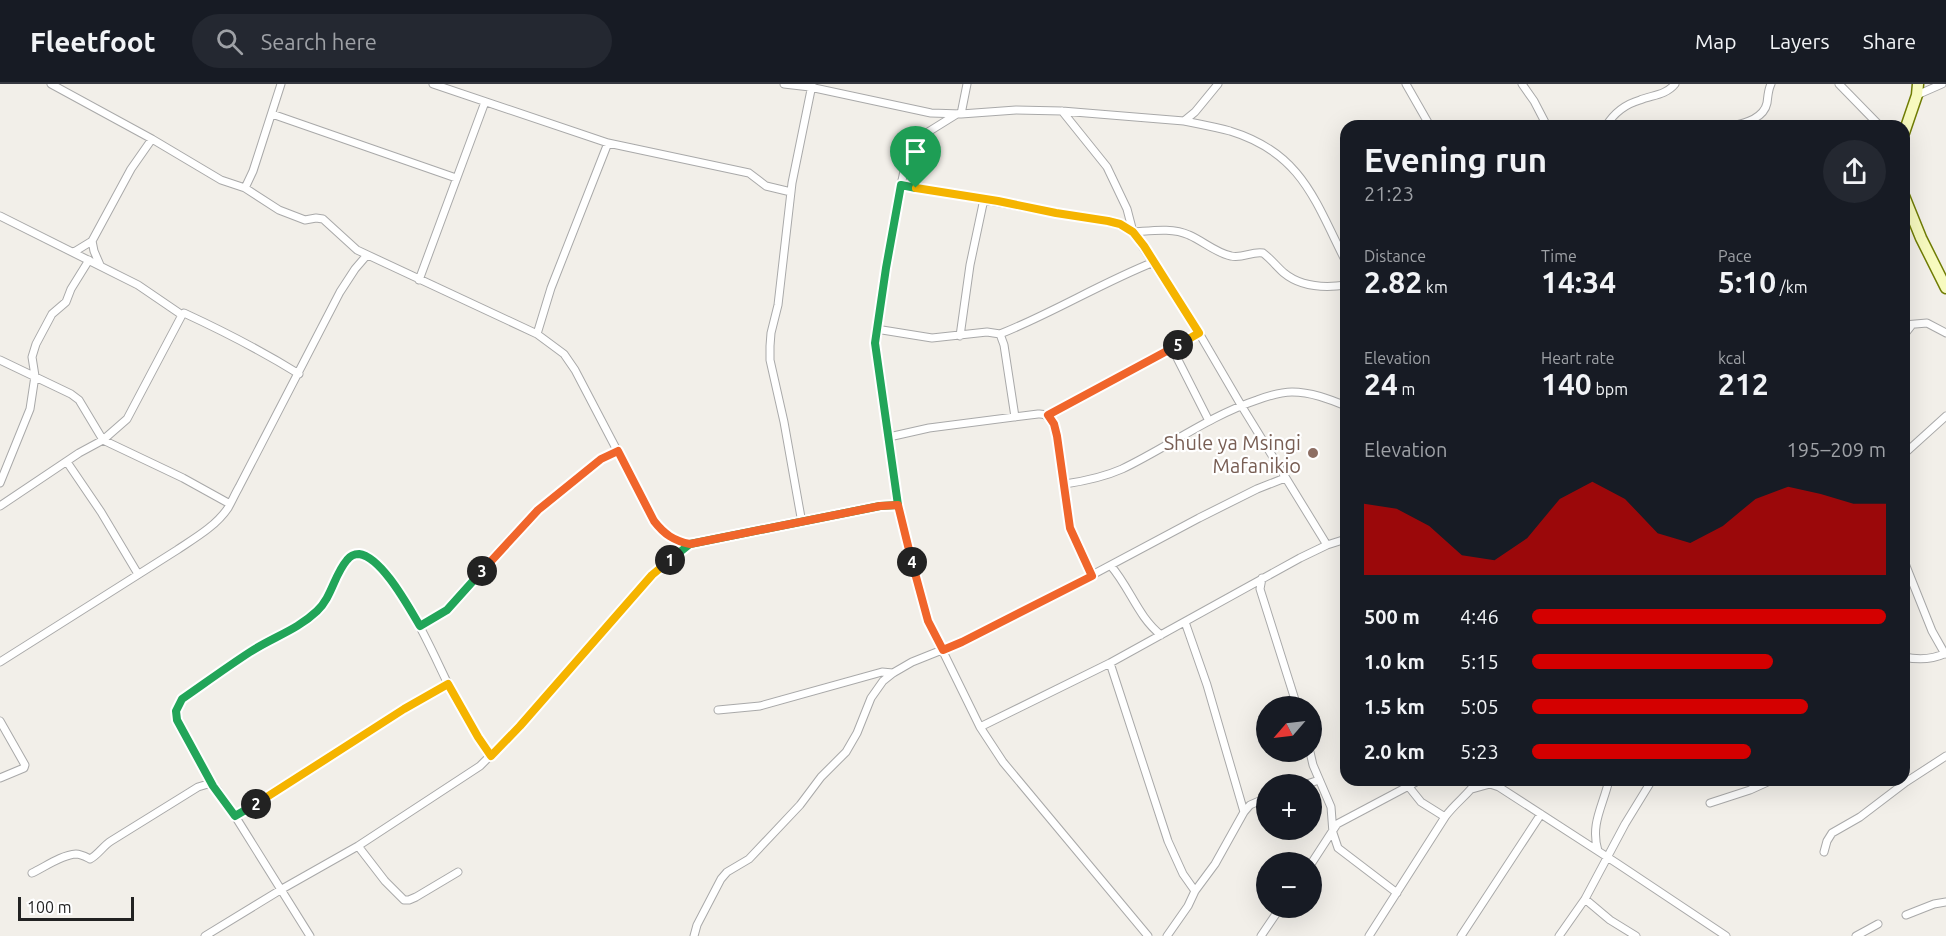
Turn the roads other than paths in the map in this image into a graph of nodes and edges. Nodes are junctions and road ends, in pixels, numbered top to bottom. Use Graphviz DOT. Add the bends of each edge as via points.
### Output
graph roads {
  1 [pos="51,84"];
  2 [pos="281,84"];
  3 [pos="433,84"];
  4 [pos="784,84"];
  5 [pos="966,84"];
  6 [pos="1218,84"];
  7 [pos="1406,84"];
  8 [pos="1416,84"];
  9 [pos="1522,84"];
  10 [pos="1675,84"];
  11 [pos="1771,84"];
  12 [pos="1839,84"];
  13 [pos="1942,84"];
  14 [pos="811,86"];
  15 [pos="1918,90"];
  16 [pos="1413,94"];
  17 [pos="485,102"];
  18 [pos="1062,111"];
  19 [pos="272,114"];
  20 [pos="959,114"];
  21 [pos="1427,120"];
  22 [pos="1544,120"];
  23 [pos="1611,120"];
  24 [pos="1751,120"];
  25 [pos="1874,120"];
  26 [pos="1908,120"];
  27 [pos="1184,121"];
  28 [pos="152,139"];
  29 [pos="608,143"];
  30 [pos="456,178"];
  31 [pos="901,185"];
  32 [pos="245,188"];
  33 [pos="791,192"];
  34 [pos="984,199"];
  35 [pos="1910,210"];
  36 [pos="0,216"];
  37 [pos="1133,232"];
  38 [pos="92,241"];
  39 [pos="1340,250"];
  40 [pos="74,252"];
  41 [pos="367,255"];
  42 [pos="89,260"];
  43 [pos="1154,262"];
  44 [pos="100,266"];
  45 [pos="419,280"];
  46 [pos="1340,285"];
  47 [pos="1946,288"];
  48 [pos="182,315"];
  49 [pos="1910,326"];
  50 [pos="876,329"];
  51 [pos="1000,333"];
  52 [pos="1199,333"];
  53 [pos="1946,333"];
  54 [pos="537,334"];
  55 [pos="960,336"];
  56 [pos="1172,348"];
  57 [pos="0,360"];
  58 [pos="299,374"];
  59 [pos="35,376"];
  60 [pos="1340,404"];
  61 [pos="1240,405"];
  62 [pos="1048,415"];
  63 [pos="1015,417"];
  64 [pos="1945,419"];
  65 [pos="1209,422"];
  66 [pos="889,437"];
  67 [pos="103,440"];
  68 [pos="1910,449"];
  69 [pos="618,451"];
  70 [pos="67,462"];
  71 [pos="1285,478"];
  72 [pos="0,483"];
  73 [pos="1065,484"];
  74 [pos="230,504"];
  75 [pos="898,505"];
  76 [pos="0,506"];
  77 [pos="802,523"];
  78 [pos="1340,541"];
  79 [pos="690,544"];
  80 [pos="1327,545"];
  81 [pos="1111,566"];
  82 [pos="138,574"];
  83 [pos="1092,576"];
  84 [pos="1910,576"];
  85 [pos="1262,578"];
  86 [pos="1185,622"];
  87 [pos="420,626"];
  88 [pos="1161,635"];
  89 [pos="943,650"];
  90 [pos="1945,653"];
  91 [pos="1910,658"];
  92 [pos="0,662"];
  93 [pos="1110,663"];
  94 [pos="893,673"];
  95 [pos="448,684"];
  96 [pos="1294,696"];
  97 [pos="718,710"];
  98 [pos="0,721"];
  99 [pos="980,727"];
  100 [pos="491,756"];
  101 [pos="1946,756"];
  102 [pos="0,778"];
  103 [pos="1910,779"];
  104 [pos="213,786"];
  105 [pos="1474,786"];
  106 [pos="1483,786"];
  107 [pos="1496,786"];
  108 [pos="1607,786"];
  109 [pos="1648,786"];
  110 [pos="1759,786"];
  111 [pos="1901,786"];
  112 [pos="1322,787"];
  113 [pos="1409,787"];
  114 [pos="1472,789"];
  115 [pos="1256,803"];
  116 [pos="1710,803"];
  117 [pos="1244,812"];
  118 [pos="1541,814"];
  119 [pos="235,816"];
  120 [pos="1445,817"];
  121 [pos="1333,828"];
  122 [pos="1324,844"];
  123 [pos="358,846"];
  124 [pos="1338,848"];
  125 [pos="1598,851"];
  126 [pos="1319,852"];
  127 [pos="1824,852"];
  128 [pos="1608,857"];
  129 [pos="458,872"];
  130 [pos="32,873"];
  131 [pos="282,889"];
  132 [pos="1195,891"];
  133 [pos="1397,893"];
  134 [pos="1585,899"];
  135 [pos="1946,902"];
  136 [pos="1906,915"];
  137 [pos="1273,918"];
  138 [pos="1878,924"];
  139 [pos="205,936"];
  140 [pos="310,936"];
  141 [pos="694,936"];
  142 [pos="1148,936"];
  143 [pos="1167,936"];
  144 [pos="1261,936"];
  145 [pos="1369,936"];
  146 [pos="1461,936"];
  147 [pos="1559,936"];
  148 [pos="1636,936"];
  149 [pos="1726,936"];
  150 [pos="1856,936"];
  1 -- 28 [label="street"];
  2 -- 19 [label="street"];
  3 -- 17 [label="street"];
  4 -- 14 [label="street"];
  5 -- 20 [label="street"];
  6 -- 27 [label="street"];
  7 -- 16 [label="street"];
  8 -- 16 [label="street"];
  9 -- 22 [label="street"];
  10 -- 23 [label="street" via="1662,94 1620,110"];
  11 -- 24 [label="street" via="1765,110"];
  12 -- 25 [label="street"];
  13 -- 15 [label="street"];
  14 -- 20 [label="street" via="931,113"];
  14 -- 33 [label="street"];
  15 -- 26 [label="street"];
  16 -- 21 [label="street"];
  17 -- 29 [label="street"];
  17 -- 30 [label="street"];
  18 -- 20 [label="street"];
  18 -- 27 [label="street"];
  18 -- 37 [label="street" via="1107,167"];
  19 -- 30 [label="street"];
  19 -- 32 [label="street"];
  20 -- 31 [label="street" via="913,143"];
  27 -- 39 [label="street" via="1244,136 1286,161 1313,194"];
  28 -- 32 [label="street" via="221,180"];
  28 -- 38 [label="street"];
  29 -- 33 [label="street" via="748,172 766,186"];
  29 -- 54 [label="street"];
  30 -- 45 [label="street"];
  31 -- 34 [label="street"];
  31 -- 50 [label="street"];
  32 -- 41 [label="street" via="302,220 322,219"];
  33 -- 77 [label="street" via="770,360"];
  34 -- 37 [label="street" via="1108,221"];
  34 -- 55 [label="street"];
  35 -- 47 [label="street"];
  36 -- 40 [label="street"];
  37 -- 43 [label="street"];
  37 -- 46 [label="street" via="1187,234 1232,257 1263,253 1294,280 1309,285"];
  38 -- 40 [label="street"];
  38 -- 44 [label="street"];
  40 -- 42 [label="street"];
  41 -- 45 [label="street"];
  41 -- 58 [label="street" via="340,292"];
  42 -- 44 [label="street"];
  42 -- 59 [label="street" via="36,344 32,357"];
  43 -- 51 [label="street"];
  43 -- 52 [label="street"];
  44 -- 48 [label="street" via="138,285"];
  45 -- 54 [label="street"];
  48 -- 58 [label="street" via="201,321"];
  48 -- 67 [label="street" via="132,413"];
  49 -- 53 [label="street" via="1927,323"];
  50 -- 55 [label="street" via="932,338"];
  50 -- 66 [label="street"];
  51 -- 55 [label="street"];
  51 -- 63 [label="street"];
  52 -- 56 [label="street"];
  52 -- 61 [label="street"];
  54 -- 69 [label="street" via="564,354"];
  56 -- 62 [label="street"];
  56 -- 65 [label="street"];
  57 -- 59 [label="street"];
  58 -- 74 [label="street"];
  59 -- 67 [label="street" via="79,400"];
  59 -- 72 [label="street" via="30,409"];
  60 -- 61 [label="street" via="1291,392"];
  61 -- 65 [label="street"];
  61 -- 71 [label="street"];
  62 -- 63 [label="street"];
  62 -- 73 [label="street" via="1057,436"];
  63 -- 66 [label="street"];
  64 -- 68 [label="street"];
  65 -- 73 [label="street" via="1124,468"];
  66 -- 75 [label="street"];
  67 -- 70 [label="street"];
  67 -- 74 [label="street"];
  69 -- 79 [label="street" via="654,521 675,540"];
  69 -- 87 [label="street" via="601,459 538,510 447,610"];
  70 -- 76 [label="street"];
  70 -- 82 [label="street"];
  71 -- 80 [label="street"];
  71 -- 81 [label="street"];
  73 -- 83 [label="street" via="1070,528"];
  74 -- 82 [label="street" via="205,531"];
  75 -- 77 [label="street"];
  75 -- 89 [label="street" via="928,621"];
  77 -- 79 [label="street"];
  78 -- 80 [label="street"];
  79 -- 100 [label="street" via="652,575"];
  80 -- 85 [label="street"];
  81 -- 83 [label="street"];
  81 -- 88 [label="street" via="1148,623"];
  82 -- 92 [label="street"];
  83 -- 89 [label="street"];
  84 -- 90 [label="street"];
  85 -- 86 [label="street"];
  85 -- 96 [label="street" via="1260,589"];
  86 -- 88 [label="street"];
  86 -- 117 [label="street"];
  87 -- 95 [label="street"];
  87 -- 104 [label="street" via="378,566 360,554 350,557 327,600 308,619 252,651 179,703 177,720"];
  88 -- 93 [label="street"];
  89 -- 94 [label="street"];
  89 -- 99 [label="street"];
  90 -- 91 [label="street" via="1939,657"];
  93 -- 99 [label="street"];
  93 -- 132 [label="street" via="1168,841"];
  94 -- 97 [label="street" via="882,672 760,706"];
  94 -- 141 [label="street" via="871,698 846,752 750,859 721,879"];
  95 -- 100 [label="street"];
  95 -- 119 [label="street"];
  98 -- 102 [label="street" via="25,765"];
  99 -- 142 [label="street" via="1004,762"];
  100 -- 123 [label="street" via="467,776"];
  101 -- 103 [label="street"];
  104 -- 119 [label="street"];
  104 -- 130 [label="street" via="198,787 102,847 93,858 74,855"];
  105 -- 114 [label="street"];
  106 -- 114 [label="street"];
  107 -- 118 [label="street"];
  108 -- 125 [label="street" via="1595,825"];
  109 -- 128 [label="street"];
  110 -- 116 [label="street"];
  111 -- 127 [label="street" via="1832,833"];
  112 -- 121 [label="street" via="1331,807"];
  113 -- 120 [label="street" via="1421,802"];
  113 -- 121 [label="street"];
  114 -- 120 [label="street"];
  115 -- 117 [label="street"];
  117 -- 132 [label="street"];
  118 -- 125 [label="street"];
  118 -- 146 [label="street"];
  119 -- 131 [label="street"];
  120 -- 133 [label="street"];
  121 -- 122 [label="street"];
  121 -- 124 [label="street"];
  122 -- 124 [label="street"];
  122 -- 126 [label="street"];
  123 -- 129 [label="street" via="404,900"];
  123 -- 131 [label="street"];
  124 -- 133 [label="street"];
  125 -- 128 [label="street"];
  128 -- 134 [label="street"];
  128 -- 149 [label="street"];
  131 -- 139 [label="street"];
  131 -- 140 [label="street"];
  132 -- 143 [label="street"];
  133 -- 145 [label="street"];
  134 -- 147 [label="street"];
  134 -- 148 [label="street"];
  135 -- 136 [label="street"];
  137 -- 144 [label="street"];
  138 -- 150 [label="street"];
}
